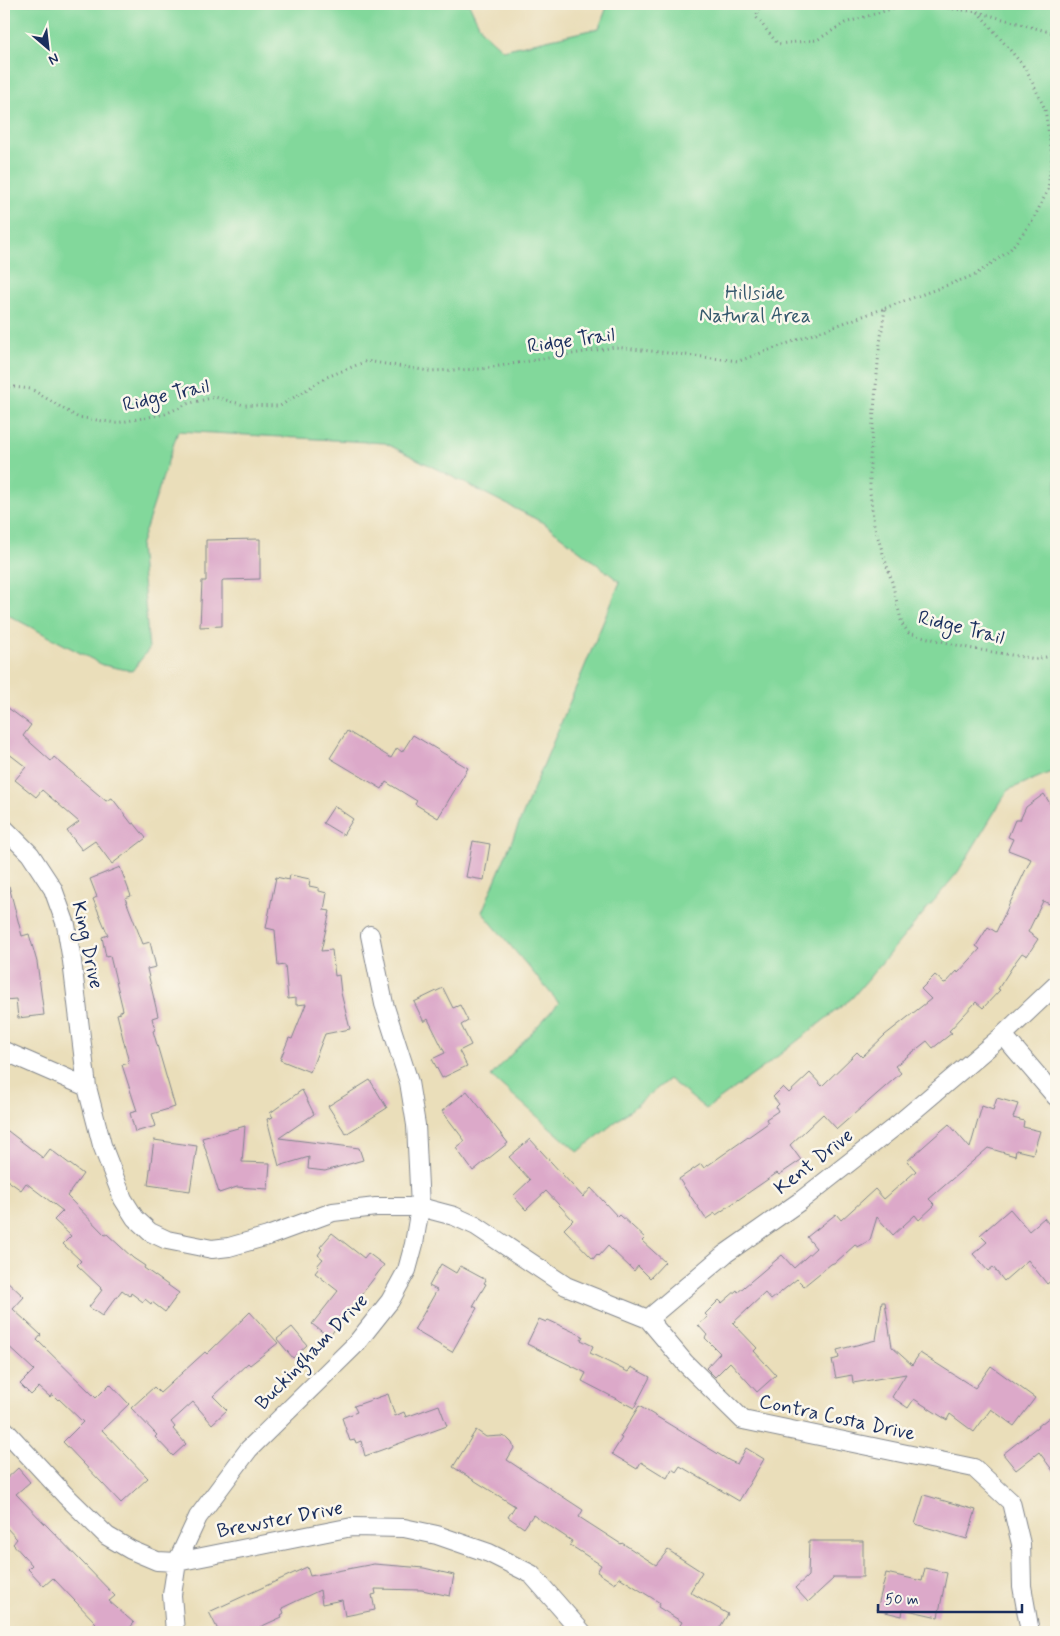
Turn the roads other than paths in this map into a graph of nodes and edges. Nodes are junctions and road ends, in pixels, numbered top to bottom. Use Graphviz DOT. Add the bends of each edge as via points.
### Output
graph roads {
  1 [pos="4,828"];
  2 [pos="370,935"];
  3 [pos="1056,985"];
  4 [pos="1003,1035"];
  5 [pos="4,1051"];
  6 [pos="87,1087"];
  7 [pos="1056,1097"];
  8 [pos="420,1207"];
  9 [pos="648,1319"];
  10 [pos="4,1429"];
  11 [pos="177,1562"];
  12 [pos="175,1632"];
  13 [pos="582,1632"];
  14 [pos="1030,1632"];
  1 -- 6 [label="street, King Drive" via="30,854 53,889 66,925"];
  2 -- 8 [label="street, Buckingham Drive" via="384,1004 409,1082 416,1125"];
  3 -- 4 [label="street, Kent Drive"];
  4 -- 7 [label="street"];
  4 -- 9 [label="street, Kent Drive" via="897,1125 799,1202 725,1254"];
  5 -- 6 [label="street"];
  6 -- 8 [label="street, Contra Costa Drive" via="102,1145 123,1199 135,1218 150,1232 167,1240 212,1249 229,1247 333,1212 376,1207"];
  8 -- 9 [label="street, Contra Costa Drive" via="476,1226 566,1286"];
  8 -- 11 [label="street, Buckingham Drive" via="407,1270 390,1301 354,1345 249,1448 198,1517"];
  9 -- 14 [label="street, Contra Costa Drive" via="685,1364 743,1420 974,1468 1011,1502 1021,1544 1022,1586"];
  10 -- 11 [label="street, Brewster Drive" via="64,1495 107,1536 157,1561"];
  11 -- 12 [label="street, Buckingham Drive" via="172,1595"];
  11 -- 13 [label="street, Brewster Drive" via="352,1527 404,1528 437,1535 489,1553 531,1574"];
}
